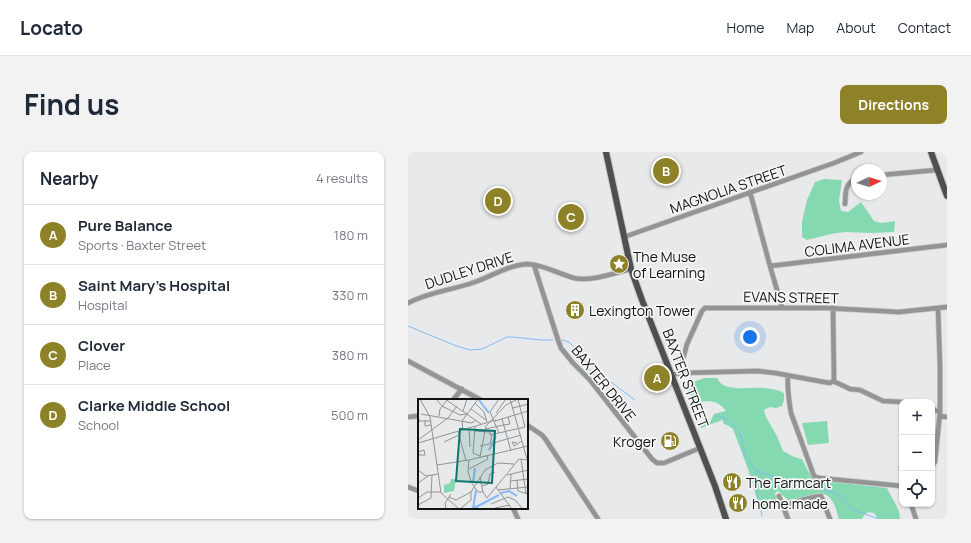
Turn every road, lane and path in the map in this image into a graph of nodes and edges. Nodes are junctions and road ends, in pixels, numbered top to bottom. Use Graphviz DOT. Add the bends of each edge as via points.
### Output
graph roads {
  1 [pos="606,152"];
  2 [pos="862,152"];
  3 [pos="931,152"];
  4 [pos="937,170"];
  5 [pos="887,174"];
  6 [pos="851,181"];
  7 [pos="945,185"];
  8 [pos="750,192"];
  9 [pos="947,196"];
  10 [pos="845,204"];
  11 [pos="624,237"];
  12 [pos="947,245"];
  13 [pos="534,265"];
  14 [pos="770,266"];
  15 [pos="631,269"];
  16 [pos="408,303"];
  17 [pos="782,307"];
  18 [pos="947,307"];
  19 [pos="833,308"];
  20 [pos="938,308"];
  21 [pos="408,361"];
  22 [pos="681,373"];
  23 [pos="672,375"];
  24 [pos="788,376"];
  25 [pos="833,381"];
  26 [pos="462,389"];
  27 [pos="453,399"];
  28 [pos="479,399"];
  29 [pos="899,402"];
  30 [pos="935,411"];
  31 [pos="940,414"];
  32 [pos="418,416"];
  33 [pos="408,417"];
  34 [pos="947,417"];
  35 [pos="528,426"];
  36 [pos="700,448"];
  37 [pos="935,462"];
  38 [pos="899,486"];
  39 [pos="408,487"];
  40 [pos="418,491"];
  41 [pos="779,496"];
  42 [pos="783,506"];
  43 [pos="912,507"];
  44 [pos="513,509"];
  45 [pos="518,519"];
  46 [pos="598,519"];
  47 [pos="726,519"];
  48 [pos="788,519"];
  49 [pos="830,519"];
  50 [pos="916,519"];
  1 -- 11 [label="main road, BAXTER STREET"];
  2 -- 8 [label="street, MAGNOLIA STREET"];
  3 -- 4 [label="main road"];
  4 -- 5 [label="street"];
  4 -- 7 [label="main road"];
  6 -- 10 [label="street" via="847,186"];
  7 -- 9 [label="main road"];
  8 -- 11 [label="street, MAGNOLIA STREET"];
  8 -- 14 [label="street"];
  11 -- 15 [label="main road, BAXTER STREET"];
  12 -- 14 [label="street, COLIMA AVENUE"];
  13 -- 15 [label="street, DUDLEY DRIVE" via="583,279"];
  13 -- 16 [label="street, DUDLEY DRIVE" via="513,267 476,282 419,297"];
  13 -- 36 [label="street, BAXTER DRIVE" via="561,348 590,380 652,459 657,463 664,463"];
  14 -- 17 [label="street"];
  15 -- 23 [label="main road, BAXTER STREET"];
  17 -- 19 [label="street, EVANS STREET"];
  17 -- 22 [label="street, EVANS STREET" via="704,309 688,341"];
  18 -- 20 [label="street, EVANS STREET"];
  19 -- 20 [label="street, EVANS STREET" via="888,312"];
  19 -- 25 [label="street"];
  20 -- 31 [label="street"];
  21 -- 26 [label="street"];
  22 -- 23 [label="street"];
  22 -- 24 [label="street" via="758,371"];
  23 -- 36 [label="main road, BAXTER STREET"];
  24 -- 25 [label="street" via="830,383"];
  24 -- 38 [label="street" via="791,413 814,476"];
  25 -- 29 [label="street" via="884,401"];
  26 -- 27 [label="street"];
  26 -- 28 [label="street"];
  30 -- 31 [label="street"];
  31 -- 34 [label="street"];
  31 -- 37 [label="street"];
  32 -- 33 [label="street"];
  35 -- 46 [label="street" via="546,440"];
  36 -- 47 [label="main road, BAXTER STREET"];
  39 -- 40 [label="street"];
  41 -- 42 [label="street"];
  42 -- 48 [label="street"];
  42 -- 49 [label="street" via="821,496"];
  43 -- 50 [label="street"];
  44 -- 45 [label="street"];
}
